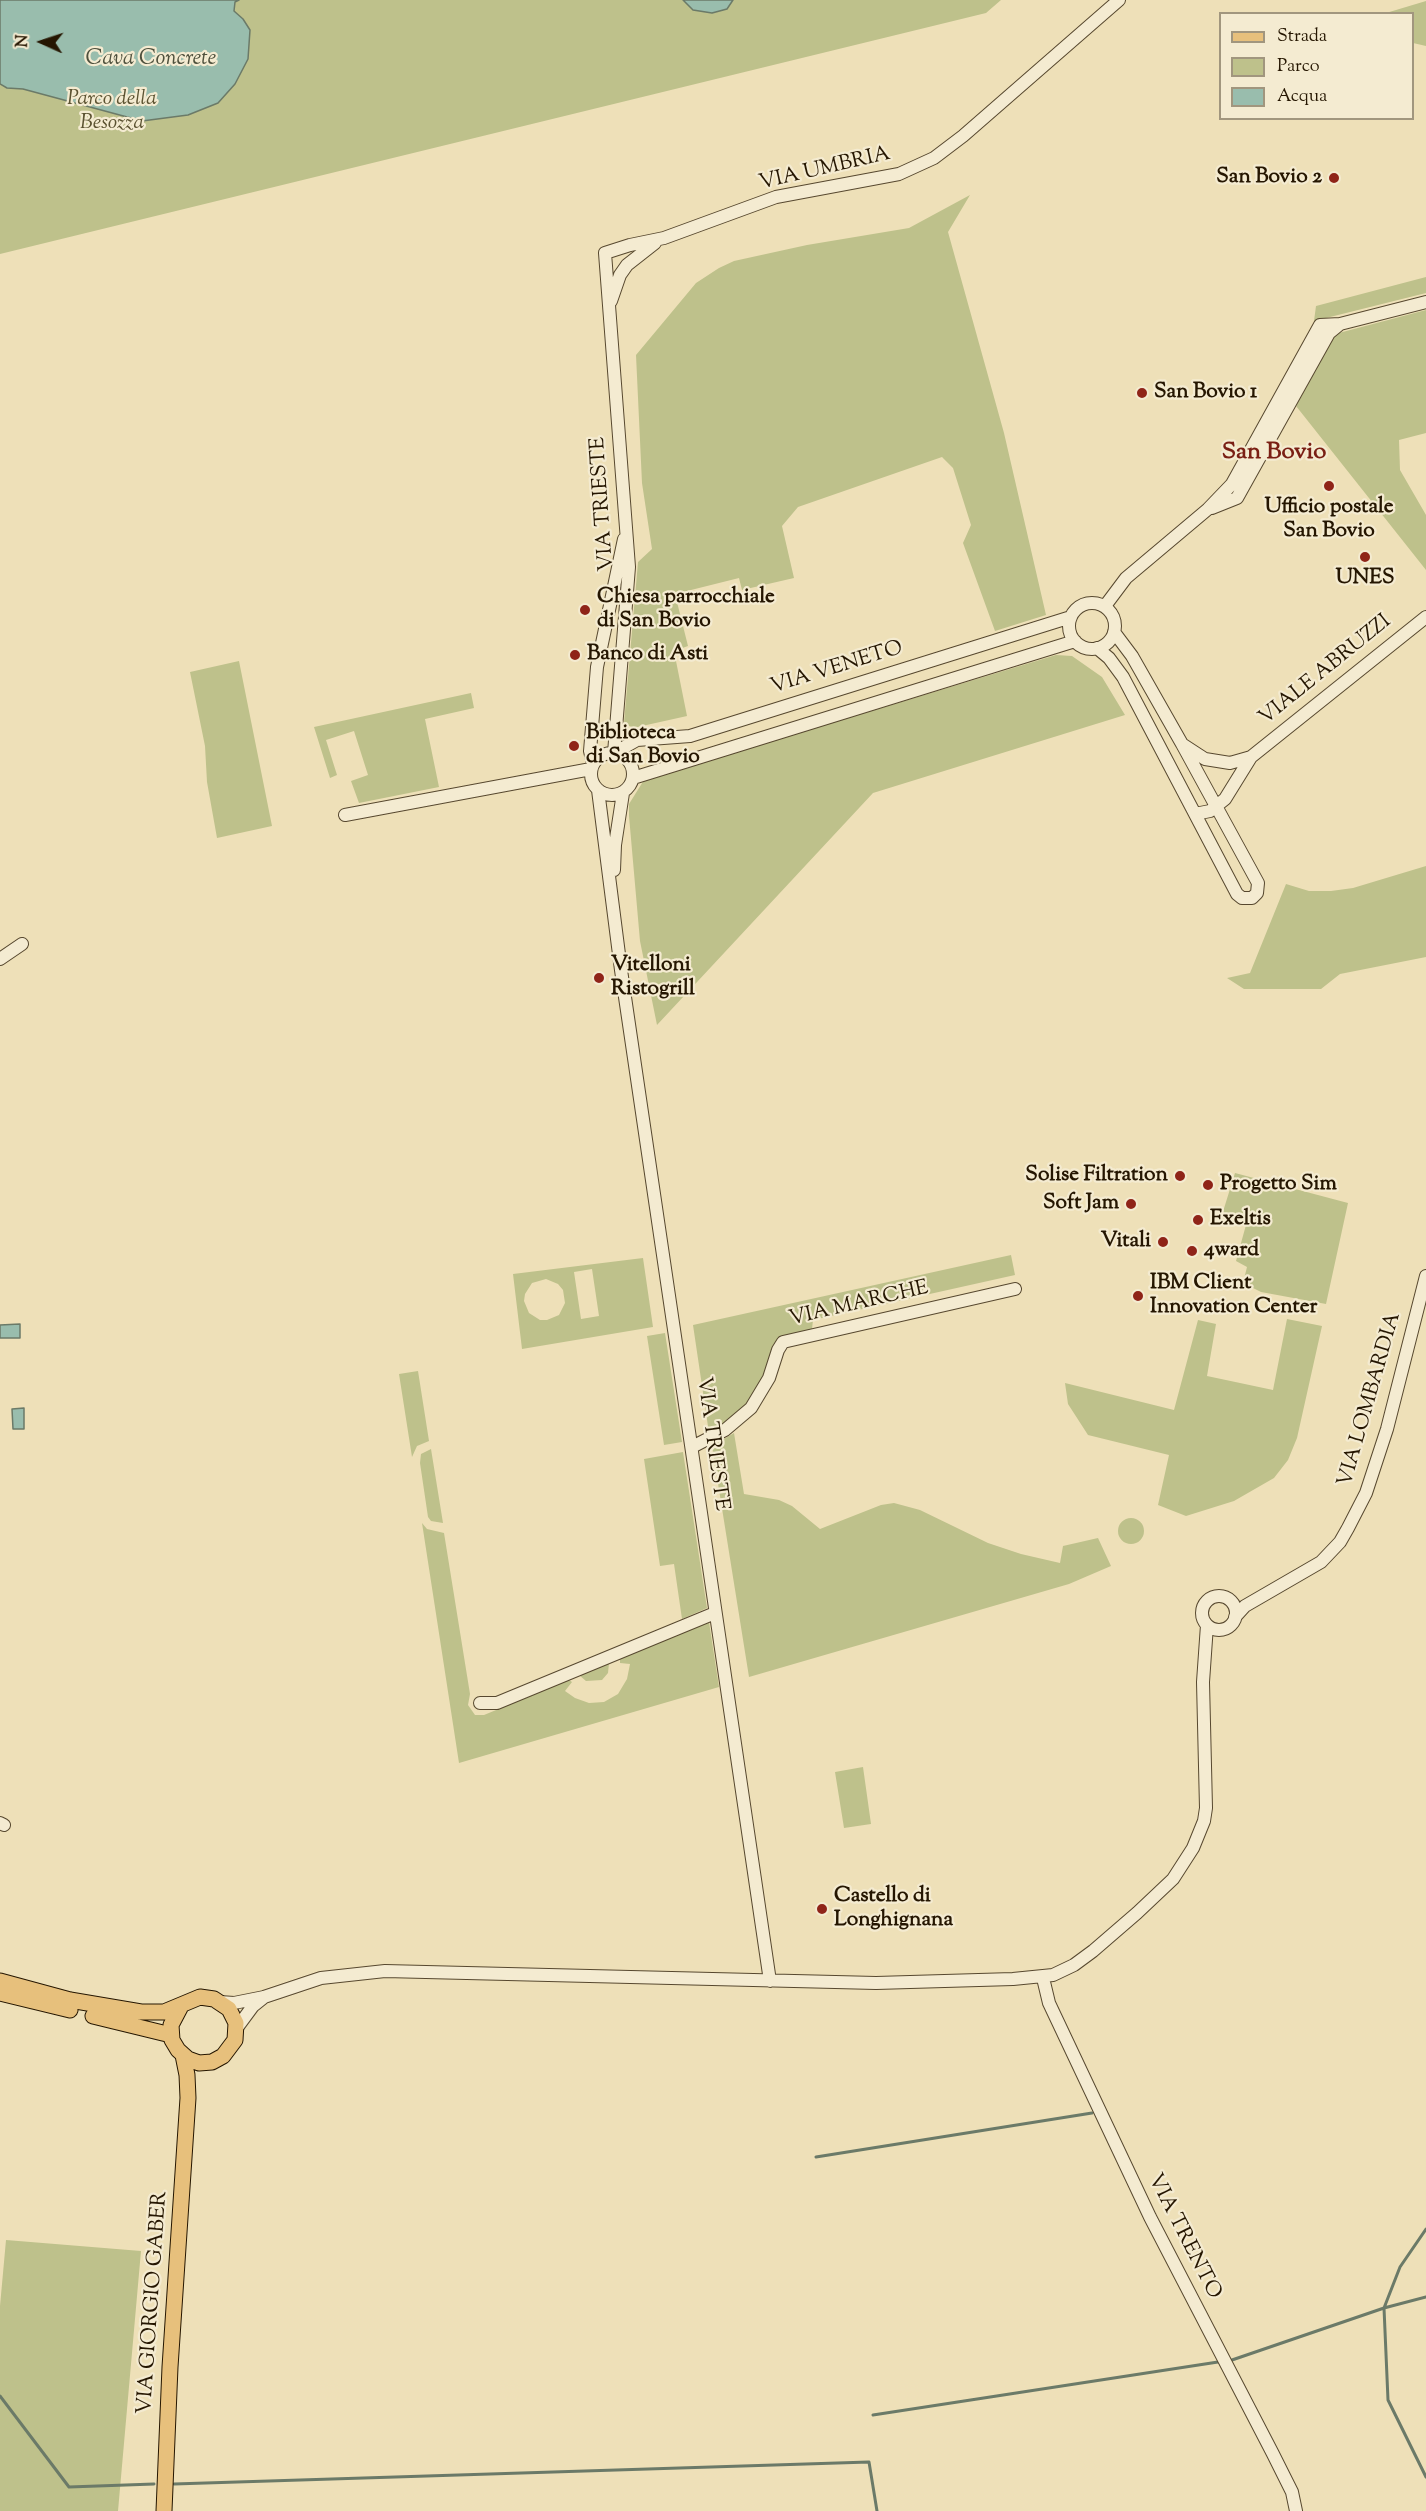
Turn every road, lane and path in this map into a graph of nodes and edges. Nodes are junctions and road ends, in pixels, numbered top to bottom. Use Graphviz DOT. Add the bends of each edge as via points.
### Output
graph roads {
  1 [pos="1119,0"];
  2 [pos="664,238"];
  3 [pos="605,253"];
  4 [pos="1426,302"];
  5 [pos="609,309"];
  6 [pos="626,529"];
  7 [pos="1105,606"];
  8 [pos="1071,617"];
  9 [pos="1426,617"];
  10 [pos="1114,633"];
  11 [pos="1076,641"];
  12 [pos="1097,648"];
  13 [pos="1182,744"];
  14 [pos="614,753"];
  15 [pos="1251,757"];
  16 [pos="592,767"];
  17 [pos="633,778"];
  18 [pos="598,790"];
  19 [pos="622,793"];
  20 [pos="1216,807"];
  21 [pos="1195,814"];
  22 [pos="345,815"];
  23 [pos="613,913"];
  24 [pos="22,944"];
  25 [pos="0,959"];
  26 [pos="1426,1276"];
  27 [pos="1015,1289"];
  28 [pos="692,1447"];
  29 [pos="1261,1597"];
  30 [pos="1230,1600"];
  31 [pos="716,1612"];
  32 [pos="1235,1617"];
  33 [pos="1212,1627"];
  34 [pos="480,1703"];
  35 [pos="1043,1978"];
  36 [pos="0,1981"];
  37 [pos="770,1981"];
  38 [pos="0,1993"];
  39 [pos="264,1997"];
  40 [pos="220,2002"];
  41 [pos="181,2006"];
  42 [pos="236,2029"];
  43 [pos="171,2035"];
  44 [pos="183,2055"];
  45 [pos="206,2063"];
  46 [pos="188,2098"];
  47 [pos="164,2511"];
  48 [pos="1296,2511"];
  1 -- 2 [label="street, VIA UMBRIA" via="934,158 899,174 776,197"];
  2 -- 3 [label="street, VIA UMBRIA"];
  2 -- 5 [label="street, VIA UMBRIA" via="627,265"];
  3 -- 5 [label="street, VIA TRIESTE"];
  4 -- 7 [label="street" via="1340,324 1320,325 1232,484 1126,578"];
  5 -- 6 [label="street, VIA TRIESTE"];
  6 -- 14 [label="street, VIA TRIESTE" via="629,567"];
  6 -- 16 [label="street" via="597,667"];
  7 -- 8 [label="street" via="1088,603"];
  7 -- 10 [label="street" via="1114,620"];
  8 -- 11 [label="street" via="1069,627"];
  8 -- 14 [label="street, VIA VENETO" via="690,736 637,740"];
  9 -- 15 [label="street, VIALE ABRUZZI"];
  10 -- 12 [label="street" via="1107,644"];
  10 -- 13 [label="street" via="1132,656"];
  11 -- 12 [label="street" via="1083,647"];
  11 -- 17 [label="street, VIA VENETO"];
  12 -- 21 [label="street" via="1123,677"];
  13 -- 15 [label="street" via="1195,754 1218,762"];
  13 -- 20 [label="street"];
  14 -- 16 [label="street" via="601,755"];
  14 -- 17 [label="street" via="629,761"];
  15 -- 20 [label="street" via="1234,787"];
  16 -- 18 [label="street" via="591,779"];
  16 -- 22 [label="street"];
  17 -- 19 [label="street"];
  18 -- 19 [label="street" via="610,795"];
  18 -- 23 [label="street"];
  19 -- 23 [label="street" via="615,845"];
  20 -- 21 [label="street"];
  20 -- 21 [label="street" via="1258,883 1252,898 1237,894"];
  23 -- 28 [label="street, VIA TRIESTE"];
  24 -- 25 [label="street"];
  26 -- 29 [label="street, VIA LOMBARDIA" via="1387,1429 1355,1515 1340,1542 1321,1562"];
  27 -- 28 [label="street, VIA MARCHE" via="783,1342 751,1408 725,1430"];
  28 -- 31 [label="street, VIA TRIESTE"];
  29 -- 30 [label="street, VIA LOMBARDIA"];
  29 -- 32 [label="street, VIA LOMBARDIA"];
  30 -- 32 [label="street"];
  30 -- 33 [label="street, VIA LOMBARDIA" via="1218,1596 1208,1600 1202,1613"];
  31 -- 34 [label="street" via="497,1702"];
  31 -- 37 [label="street, VIA TRIESTE"];
  32 -- 33 [label="street, VIA LOMBARDIA" via="1229,1626"];
  33 -- 35 [label="street" via="1203,1682 1206,1808 1193,1848 1167,1885 1111,1937 1074,1965"];
  35 -- 37 [label="street" via="916,1983"];
  35 -- 48 [label="street, VIA TRENTO" via="1049,2003 1150,2217 1292,2492"];
  36 -- 41 [label="main road" via="117,2010 164,2012"];
  37 -- 39 [label="street" via="385,1971 321,1978"];
  38 -- 43 [label="main road"];
  39 -- 40 [label="street"];
  39 -- 42 [label="street"];
  40 -- 41 [label="main road" via="200,1997"];
  40 -- 42 [label="main road" via="234,2017"];
  41 -- 43 [label="main road" via="173,2017"];
  42 -- 45 [label="main road" via="229,2051"];
  43 -- 44 [label="main road"];
  44 -- 45 [label="main road"];
  44 -- 46 [label="main road, VIA GIORGIO GABER"];
  45 -- 46 [label="main road, VIA GIORGIO GABER"];
  46 -- 47 [label="main road, VIA GIORGIO GABER"];
}
